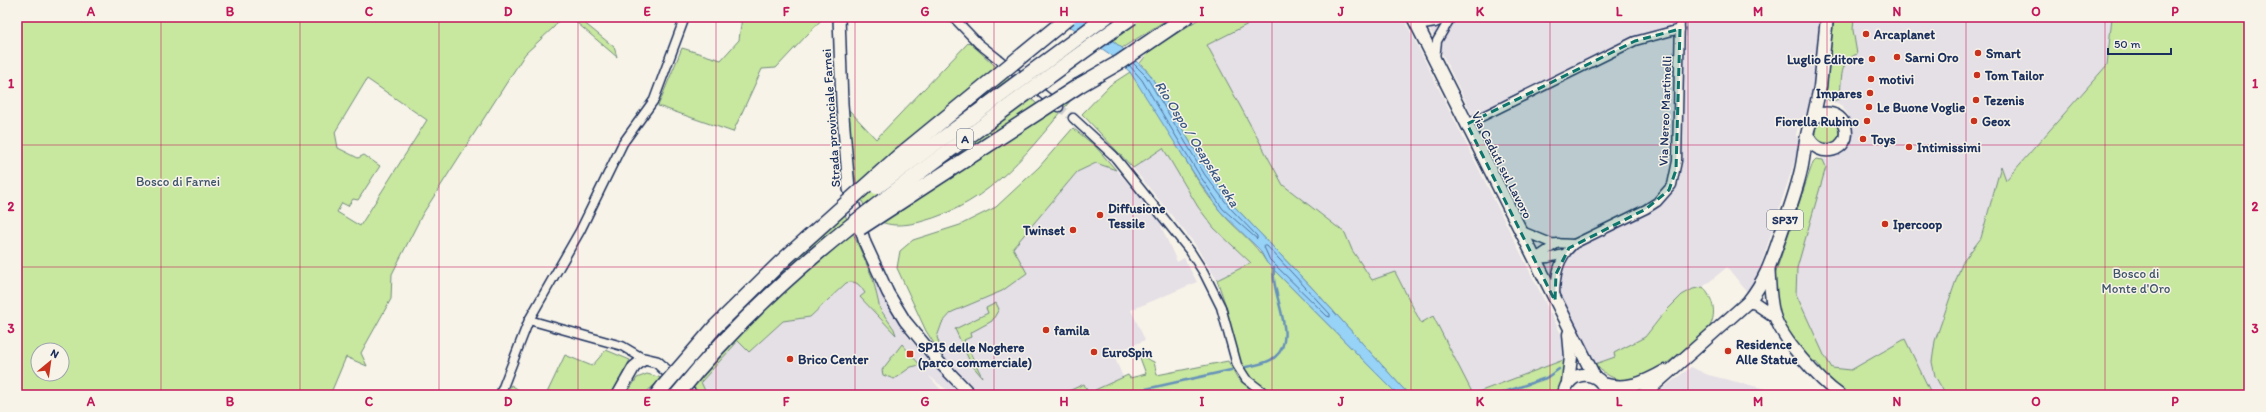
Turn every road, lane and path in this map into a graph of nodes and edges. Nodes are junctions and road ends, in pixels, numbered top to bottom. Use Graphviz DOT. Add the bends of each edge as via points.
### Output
graph roads {
  1 [pos="685,17"];
  2 [pos="839,17"];
  3 [pos="953,17"];
  4 [pos="1069,17"];
  5 [pos="1106,17"];
  6 [pos="1132,17"];
  7 [pos="1186,17"];
  8 [pos="1450,17"];
  9 [pos="1680,17"];
  10 [pos="1827,17"];
  11 [pos="1419,20"];
  12 [pos="1680,29"];
  13 [pos="1434,60"];
  14 [pos="1820,87"];
  15 [pos="1059,107"];
  16 [pos="1830,114"];
  17 [pos="1073,118"];
  18 [pos="1813,119"];
  19 [pos="1467,124"];
  20 [pos="1808,136"];
  21 [pos="1820,150"];
  22 [pos="1801,170"];
  23 [pos="1519,229"];
  24 [pos="1558,244"];
  25 [pos="1574,244"];
  26 [pos="1564,254"];
  27 [pos="1534,259"];
  28 [pos="780,264"];
  29 [pos="801,267"];
  30 [pos="1769,270"];
  31 [pos="1555,301"];
  32 [pos="1748,302"];
  33 [pos="1774,316"];
  34 [pos="529,320"];
  35 [pos="1567,325"];
  36 [pos="644,358"];
  37 [pos="1686,358"];
  38 [pos="1601,385"];
  39 [pos="1565,390"];
  40 [pos="660,391"];
  41 [pos="500,395"];
  42 [pos="618,395"];
  43 [pos="677,395"];
  44 [pos="692,395"];
  45 [pos="971,395"];
  46 [pos="1267,395"];
  47 [pos="1643,395"];
  48 [pos="1840,395"];
  1 -- 34 [label="street" via="654,100 623,143 580,231"];
  2 -- 45 [label="main road, Strada provinciale Farnei" via="849,189 865,243 904,321"];
  3 -- 15 [label="street" via="978,43"];
  4 -- 28 [label="highway, bridge" via="899,156"];
  5 -- 28 [label="highway, A, bridge" via="906,165"];
  6 -- 29 [label="highway, A, bridge" via="915,176 844,230"];
  7 -- 29 [label="highway, bridge"];
  8 -- 11 [label="street" via="1435,23"];
  8 -- 13 [label="street" via="1437,41"];
  9 -- 12 [label="street, Via Nereo Martinelli"];
  10 -- 14 [label="main road, SP37"];
  11 -- 13 [label="main road, Via Caduti sul Lavoro"];
  12 -- 19 [label="street" via="1635,41"];
  12 -- 25 [label="street, Via Nereo Martinelli" via="1677,161 1672,185 1657,202 1646,209"];
  13 -- 19 [label="main road, Via Caduti sul Lavoro"];
  14 -- 16 [label="main road, SP37"];
  14 -- 18 [label="main road, SP37"];
  16 -- 18 [label="main road" via="1818,115"];
  16 -- 21 [label="main road, SP37" via="1842,121 1846,132 1845,138 1838,148"];
  17 -- 46 [label="street" via="1123,166 1195,258 1221,307 1237,365 1246,379"];
  18 -- 20 [label="main road, SP37"];
  19 -- 23 [label="main road, Via Caduti sul Lavoro"];
  20 -- 21 [label="main road"];
  20 -- 22 [label="main road, SP37"];
  21 -- 22 [label="main road, SP37" via="1810,157"];
  22 -- 30 [label="main road, SP37"];
  23 -- 24 [label="street, Via Nereo Martinelli" via="1538,239"];
  23 -- 27 [label="main road, Via Caduti sul Lavoro"];
  24 -- 25 [label="street, Via Nereo Martinelli"];
  24 -- 27 [label="street"];
  25 -- 26 [label="street, Via Nereo Martinelli"];
  26 -- 27 [label="street"];
  26 -- 31 [label="street, Via Nereo Martinelli" via="1556,274"];
  27 -- 31 [label="main road, Via Caduti sul Lavoro"];
  28 -- 40 [label="highway, A, bridge" via="724,317"];
  29 -- 43 [label="highway, A, bridge" via="719,346"];
  30 -- 32 [label="main road, SP37"];
  30 -- 33 [label="main road"];
  31 -- 35 [label="main road, Via Caduti sul Lavoro"];
  32 -- 33 [label="main road" via="1756,303"];
  32 -- 37 [label="main road, SP37"];
  33 -- 48 [label="main road" via="1792,346 1816,375"];
  34 -- 36 [label="street" via="622,346"];
  34 -- 41 [label="street"];
  35 -- 38 [label="main road, Via Caduti sul Lavoro"];
  35 -- 39 [label="main road, Via Caduti sul Lavoro" via="1571,357"];
  36 -- 42 [label="main road" via="634,367"];
  36 -- 44 [label="main road" via="657,362"];
  37 -- 38 [label="main road, SP37" via="1640,384 1622,388"];
  37 -- 47 [label="main road, SP37"];
  38 -- 39 [label="main road, SP37" via="1580,374"];
}
